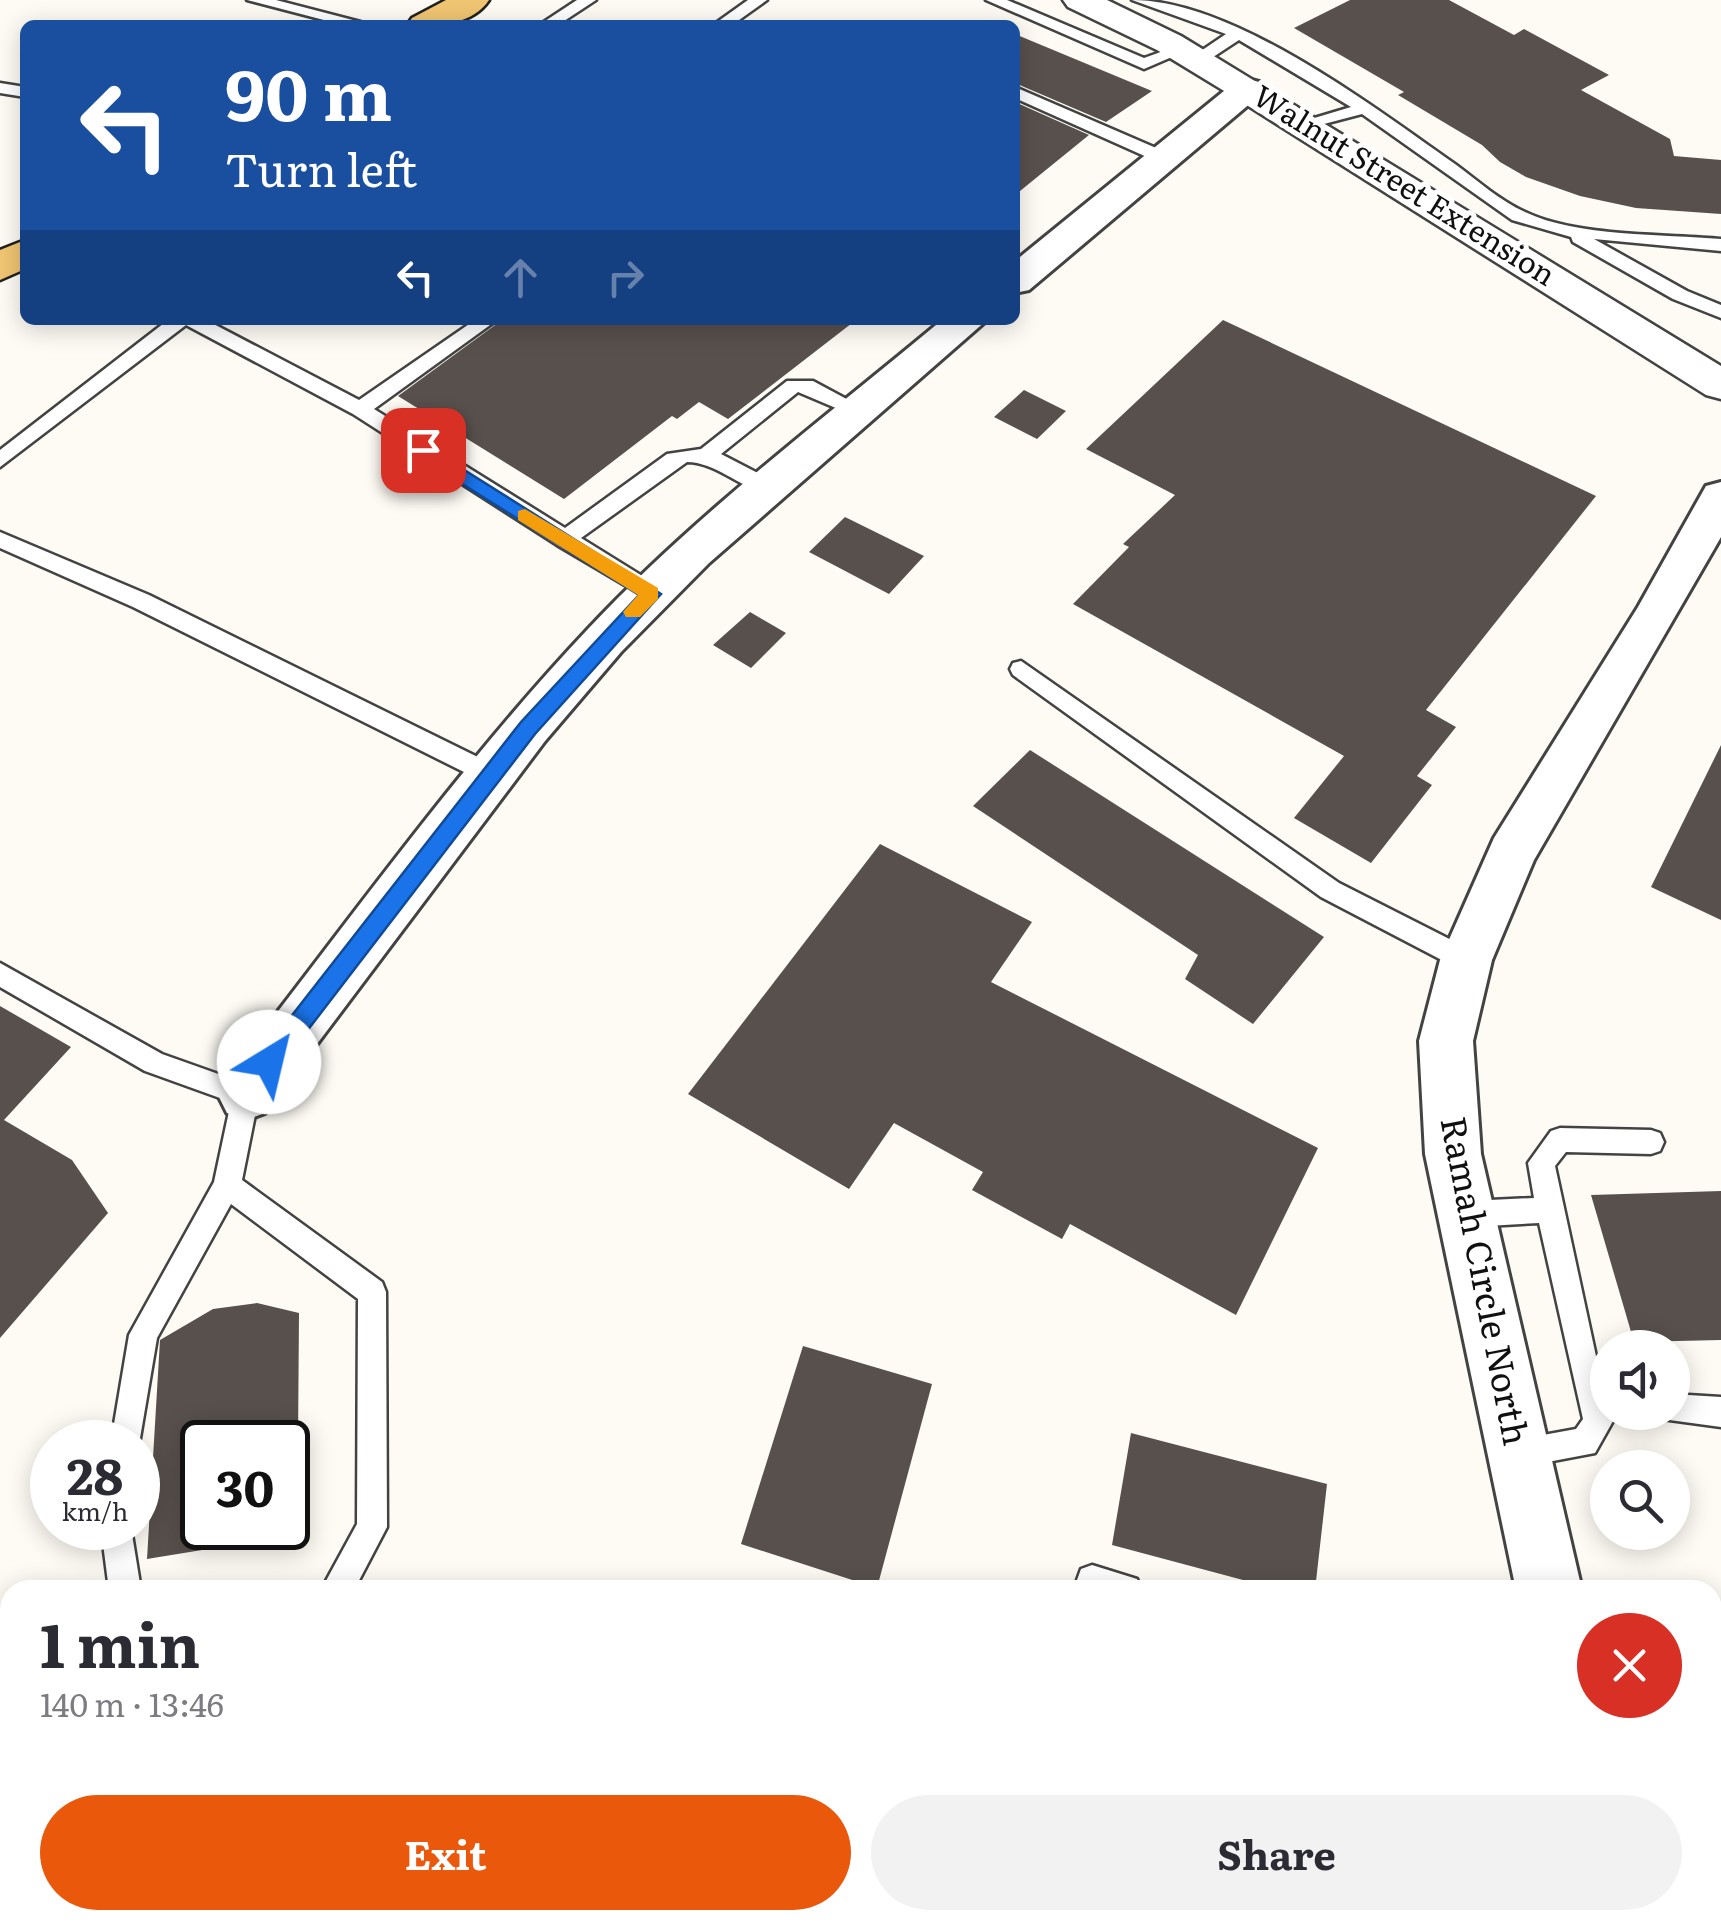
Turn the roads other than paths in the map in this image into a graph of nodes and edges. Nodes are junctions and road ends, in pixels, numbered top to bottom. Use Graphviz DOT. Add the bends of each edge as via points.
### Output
graph roads {
  1 [pos="255,0"];
  2 [pos="472,0"];
  3 [pos="588,0"];
  4 [pos="758,0"];
  5 [pos="994,0"];
  6 [pos="1080,0"];
  7 [pos="1137,8"];
  8 [pos="342,20"];
  9 [pos="434,20"];
  10 [pos="555,20"];
  11 [pos="728,20"];
  12 [pos="1238,33"];
  13 [pos="1189,55"];
  14 [pos="1247,88"];
  15 [pos="1020,94"];
  16 [pos="1362,109"];
  17 [pos="1307,126"];
  18 [pos="1164,158"];
  19 [pos="1567,231"];
  20 [pos="1721,245"];
  21 [pos="1020,277"];
  22 [pos="1721,312"];
  23 [pos="174,325"];
  24 [pos="201,325"];
  25 [pos="481,325"];
  26 [pos="962,325"];
  27 [pos="1721,385"];
  28 [pos="360,409"];
  29 [pos="857,410"];
  30 [pos="707,455"];
  31 [pos="0,460"];
  32 [pos="768,488"];
  33 [pos="1721,497"];
  34 [pos="0,539"];
  35 [pos="564,540"];
  36 [pos="652,594"];
  37 [pos="1021,669"];
  38 [pos="492,775"];
  39 [pos="1466,960"];
  40 [pos="0,974"];
  41 [pos="246,1094"];
  42 [pos="1651,1142"];
  43 [pos="227,1185"];
  44 [pos="1550,1210"];
  45 [pos="1468,1214"];
  46 [pos="1590,1364"];
  47 [pos="1690,1410"];
  48 [pos="1721,1412"];
  49 [pos="129,1420"];
  50 [pos="1592,1430"];
  51 [pos="1516,1453"];
  52 [pos="119,1550"];
  53 [pos="124,1580"];
  54 [pos="343,1580"];
  55 [pos="1547,1580"];
  1 -- 8 [label="lane"];
  2 -- 9 [label="main road"];
  3 -- 10 [label="lane"];
  4 -- 11 [label="lane"];
  5 -- 13 [label="lane" via="1144,64"];
  6 -- 7 [label="street, Walnut Street Extension"];
  7 -- 12 [label="lane"];
  7 -- 13 [label="street, Walnut Street Extension"];
  12 -- 13 [label="lane"];
  12 -- 16 [label="lane"];
  13 -- 14 [label="street, Walnut Street Extension"];
  14 -- 17 [label="street, Walnut Street Extension"];
  14 -- 18 [label="street"];
  15 -- 18 [label="lane"];
  16 -- 17 [label="lane"];
  16 -- 19 [label="lane" via="1518,216"];
  17 -- 27 [label="street, Walnut Street Extension"];
  18 -- 21 [label="street"];
  19 -- 20 [label="lane"];
  19 -- 22 [label="lane"];
  23 -- 31 [label="lane"];
  24 -- 28 [label="lane"];
  25 -- 28 [label="lane"];
  26 -- 29 [label="street"];
  28 -- 35 [label="lane"];
  29 -- 30 [label="lane" via="794,386"];
  29 -- 32 [label="street"];
  30 -- 32 [label="lane"];
  30 -- 35 [label="lane" via="674,459"];
  32 -- 36 [label="street"];
  33 -- 39 [label="street, Ramah Circle North" via="1512,853"];
  34 -- 38 [label="lane"];
  35 -- 36 [label="lane"];
  36 -- 38 [label="street"];
  37 -- 39 [label="lane" via="1330,890"];
  38 -- 41 [label="street"];
  39 -- 45 [label="street, Ramah Circle North" via="1446,1041 1453,1154"];
  40 -- 41 [label="lane" via="154,1064"];
  41 -- 43 [label="lane"];
  42 -- 44 [label="lane" via="1560,1140 1541,1162"];
  43 -- 49 [label="lane" via="143,1335"];
  43 -- 54 [label="lane" via="372,1292 372,1527"];
  44 -- 45 [label="lane"];
  44 -- 46 [label="lane"];
  45 -- 51 [label="street, Ramah Circle North"];
  47 -- 48 [label="lane"];
  50 -- 51 [label="lane" via="1585,1443"];
  51 -- 55 [label="street, Ramah Circle North"];
  52 -- 53 [label="lane"];
}
